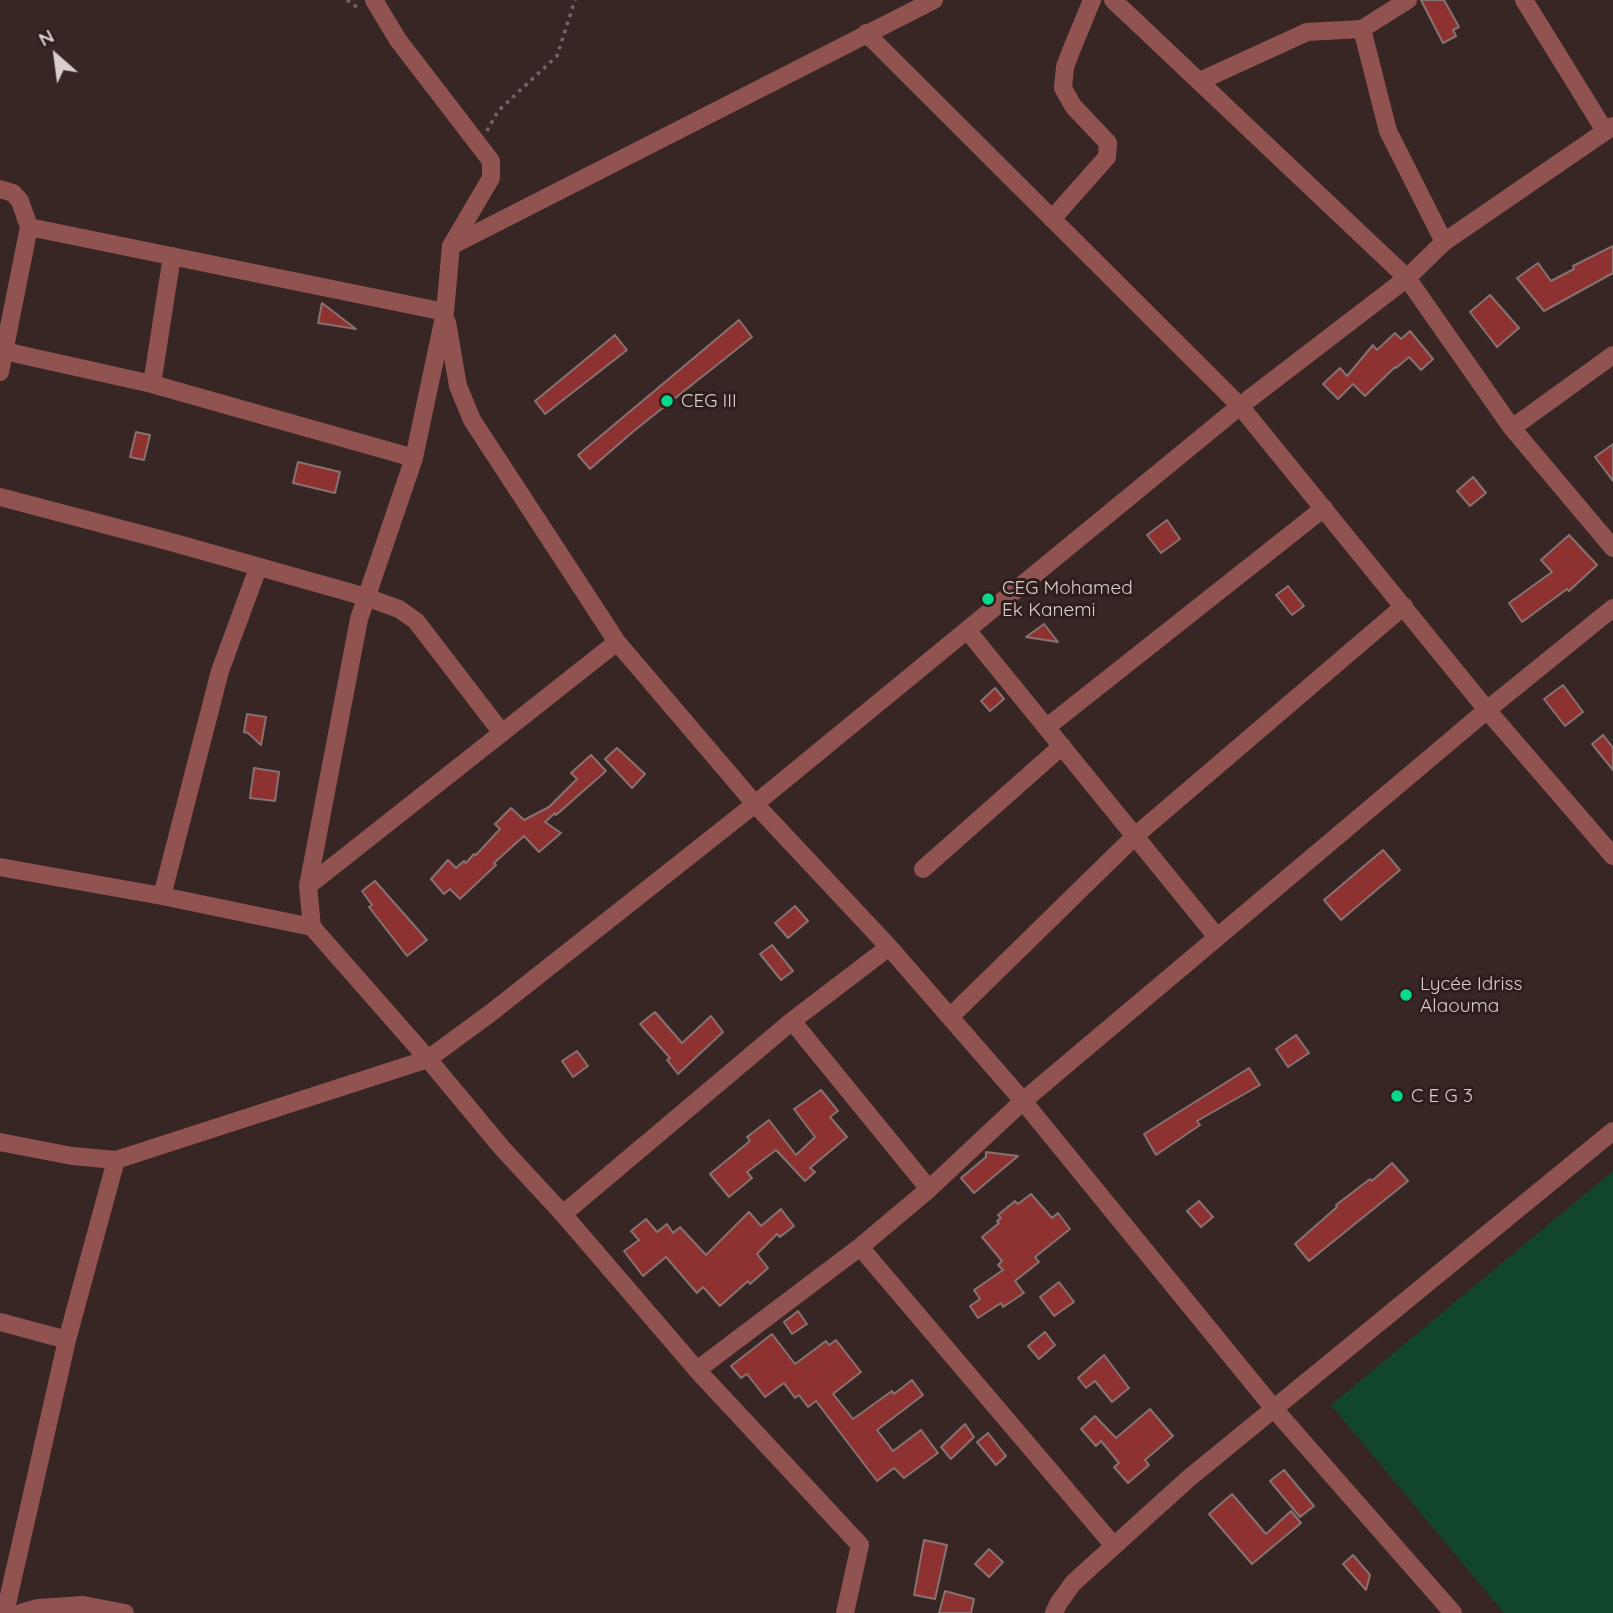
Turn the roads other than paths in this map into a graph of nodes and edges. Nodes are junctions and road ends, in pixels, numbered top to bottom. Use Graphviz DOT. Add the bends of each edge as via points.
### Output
graph roads {
  1 [pos="374,0"];
  2 [pos="934,0"];
  3 [pos="1093,0"];
  4 [pos="1114,0"];
  5 [pos="1524,0"];
  6 [pos="1405,1"];
  7 [pos="1362,29"];
  8 [pos="866,33"];
  9 [pos="1200,81"];
  10 [pos="1609,128"];
  11 [pos="0,189"];
  12 [pos="1052,219"];
  13 [pos="29,227"];
  14 [pos="1444,242"];
  15 [pos="452,246"];
  16 [pos="172,256"];
  17 [pos="1407,278"];
  18 [pos="445,312"];
  19 [pos="4,351"];
  20 [pos="1613,355"];
  21 [pos="0,372"];
  22 [pos="152,384"];
  23 [pos="1240,406"];
  24 [pos="1512,428"];
  25 [pos="414,458"];
  26 [pos="0,497"];
  27 [pos="1324,509"];
  28 [pos="1613,548"];
  29 [pos="258,568"];
  30 [pos="366,597"];
  31 [pos="1404,606"];
  32 [pos="1613,608"];
  33 [pos="967,630"];
  34 [pos="617,642"];
  35 [pos="1487,710"];
  36 [pos="1046,727"];
  37 [pos="502,733"];
  38 [pos="1062,746"];
  39 [pos="755,804"];
  40 [pos="1135,836"];
  41 [pos="1613,856"];
  42 [pos="0,867"];
  43 [pos="923,869"];
  44 [pos="308,886"];
  45 [pos="162,896"];
  46 [pos="312,927"];
  47 [pos="1217,937"];
  48 [pos="889,947"];
  49 [pos="950,1017"];
  50 [pos="792,1021"];
  51 [pos="428,1059"];
  52 [pos="1023,1101"];
  53 [pos="1613,1131"];
  54 [pos="0,1142"];
  55 [pos="116,1160"];
  56 [pos="929,1189"];
  57 [pos="563,1214"];
  58 [pos="860,1247"];
  59 [pos="0,1322"];
  60 [pos="67,1340"];
  61 [pos="697,1370"];
  62 [pos="1275,1410"];
  63 [pos="1114,1546"];
  64 [pos="1448,1611"];
  65 [pos="5,1613"];
  66 [pos="21,1613"];
  67 [pos="125,1613"];
  68 [pos="845,1613"];
  69 [pos="1054,1613"];
  1 -- 15 [label="street" via="398,40 491,161 491,178"];
  2 -- 8 [label="street"];
  3 -- 12 [label="street" via="1071,51 1063,88 1073,106 1108,143 1107,157"];
  4 -- 9 [label="street"];
  5 -- 10 [label="street"];
  6 -- 7 [label="street"];
  7 -- 9 [label="street" via="1307,32"];
  7 -- 14 [label="street" via="1388,131"];
  8 -- 12 [label="street"];
  8 -- 15 [label="street"];
  9 -- 17 [label="street"];
  10 -- 14 [label="street"];
  11 -- 13 [label="street" via="20,201"];
  12 -- 23 [label="street"];
  13 -- 16 [label="street"];
  13 -- 19 [label="street"];
  14 -- 17 [label="street"];
  15 -- 18 [label="street"];
  16 -- 18 [label="street"];
  16 -- 22 [label="street"];
  17 -- 23 [label="street"];
  17 -- 24 [label="street"];
  18 -- 25 [label="street"];
  18 -- 34 [label="street" via="458,386 472,420"];
  19 -- 21 [label="street"];
  19 -- 22 [label="street"];
  20 -- 24 [label="street"];
  22 -- 25 [label="street"];
  23 -- 27 [label="street"];
  23 -- 33 [label="street"];
  24 -- 28 [label="street"];
  25 -- 30 [label="street"];
  26 -- 29 [label="street"];
  27 -- 31 [label="street"];
  27 -- 36 [label="street"];
  29 -- 30 [label="street"];
  29 -- 45 [label="street" via="220,671"];
  30 -- 37 [label="street" via="416,621"];
  30 -- 44 [label="street"];
  31 -- 35 [label="street"];
  31 -- 40 [label="street"];
  32 -- 35 [label="street"];
  33 -- 36 [label="street"];
  33 -- 39 [label="street"];
  34 -- 37 [label="street"];
  34 -- 39 [label="street"];
  35 -- 41 [label="street"];
  35 -- 47 [label="street"];
  36 -- 38 [label="street"];
  37 -- 44 [label="street"];
  38 -- 40 [label="street"];
  38 -- 43 [label="street"];
  39 -- 48 [label="street"];
  39 -- 51 [label="street"];
  40 -- 47 [label="street"];
  40 -- 49 [label="street"];
  42 -- 45 [label="street"];
  44 -- 46 [label="street"];
  45 -- 46 [label="street"];
  46 -- 51 [label="street"];
  47 -- 52 [label="street"];
  48 -- 49 [label="street"];
  48 -- 50 [label="street"];
  49 -- 52 [label="street"];
  50 -- 56 [label="street"];
  50 -- 57 [label="street"];
  51 -- 55 [label="street"];
  51 -- 57 [label="street"];
  52 -- 56 [label="street"];
  52 -- 62 [label="street"];
  53 -- 62 [label="street"];
  54 -- 55 [label="street"];
  55 -- 60 [label="street"];
  56 -- 58 [label="street"];
  57 -- 61 [label="street"];
  58 -- 61 [label="street"];
  58 -- 63 [label="street"];
  59 -- 60 [label="street"];
  60 -- 65 [label="street"];
  61 -- 68 [label="street" via="860,1545"];
  62 -- 63 [label="street"];
  62 -- 64 [label="street"];
  63 -- 69 [label="street" via="1073,1583"];
  66 -- 67 [label="street" via="83,1605"];
}
